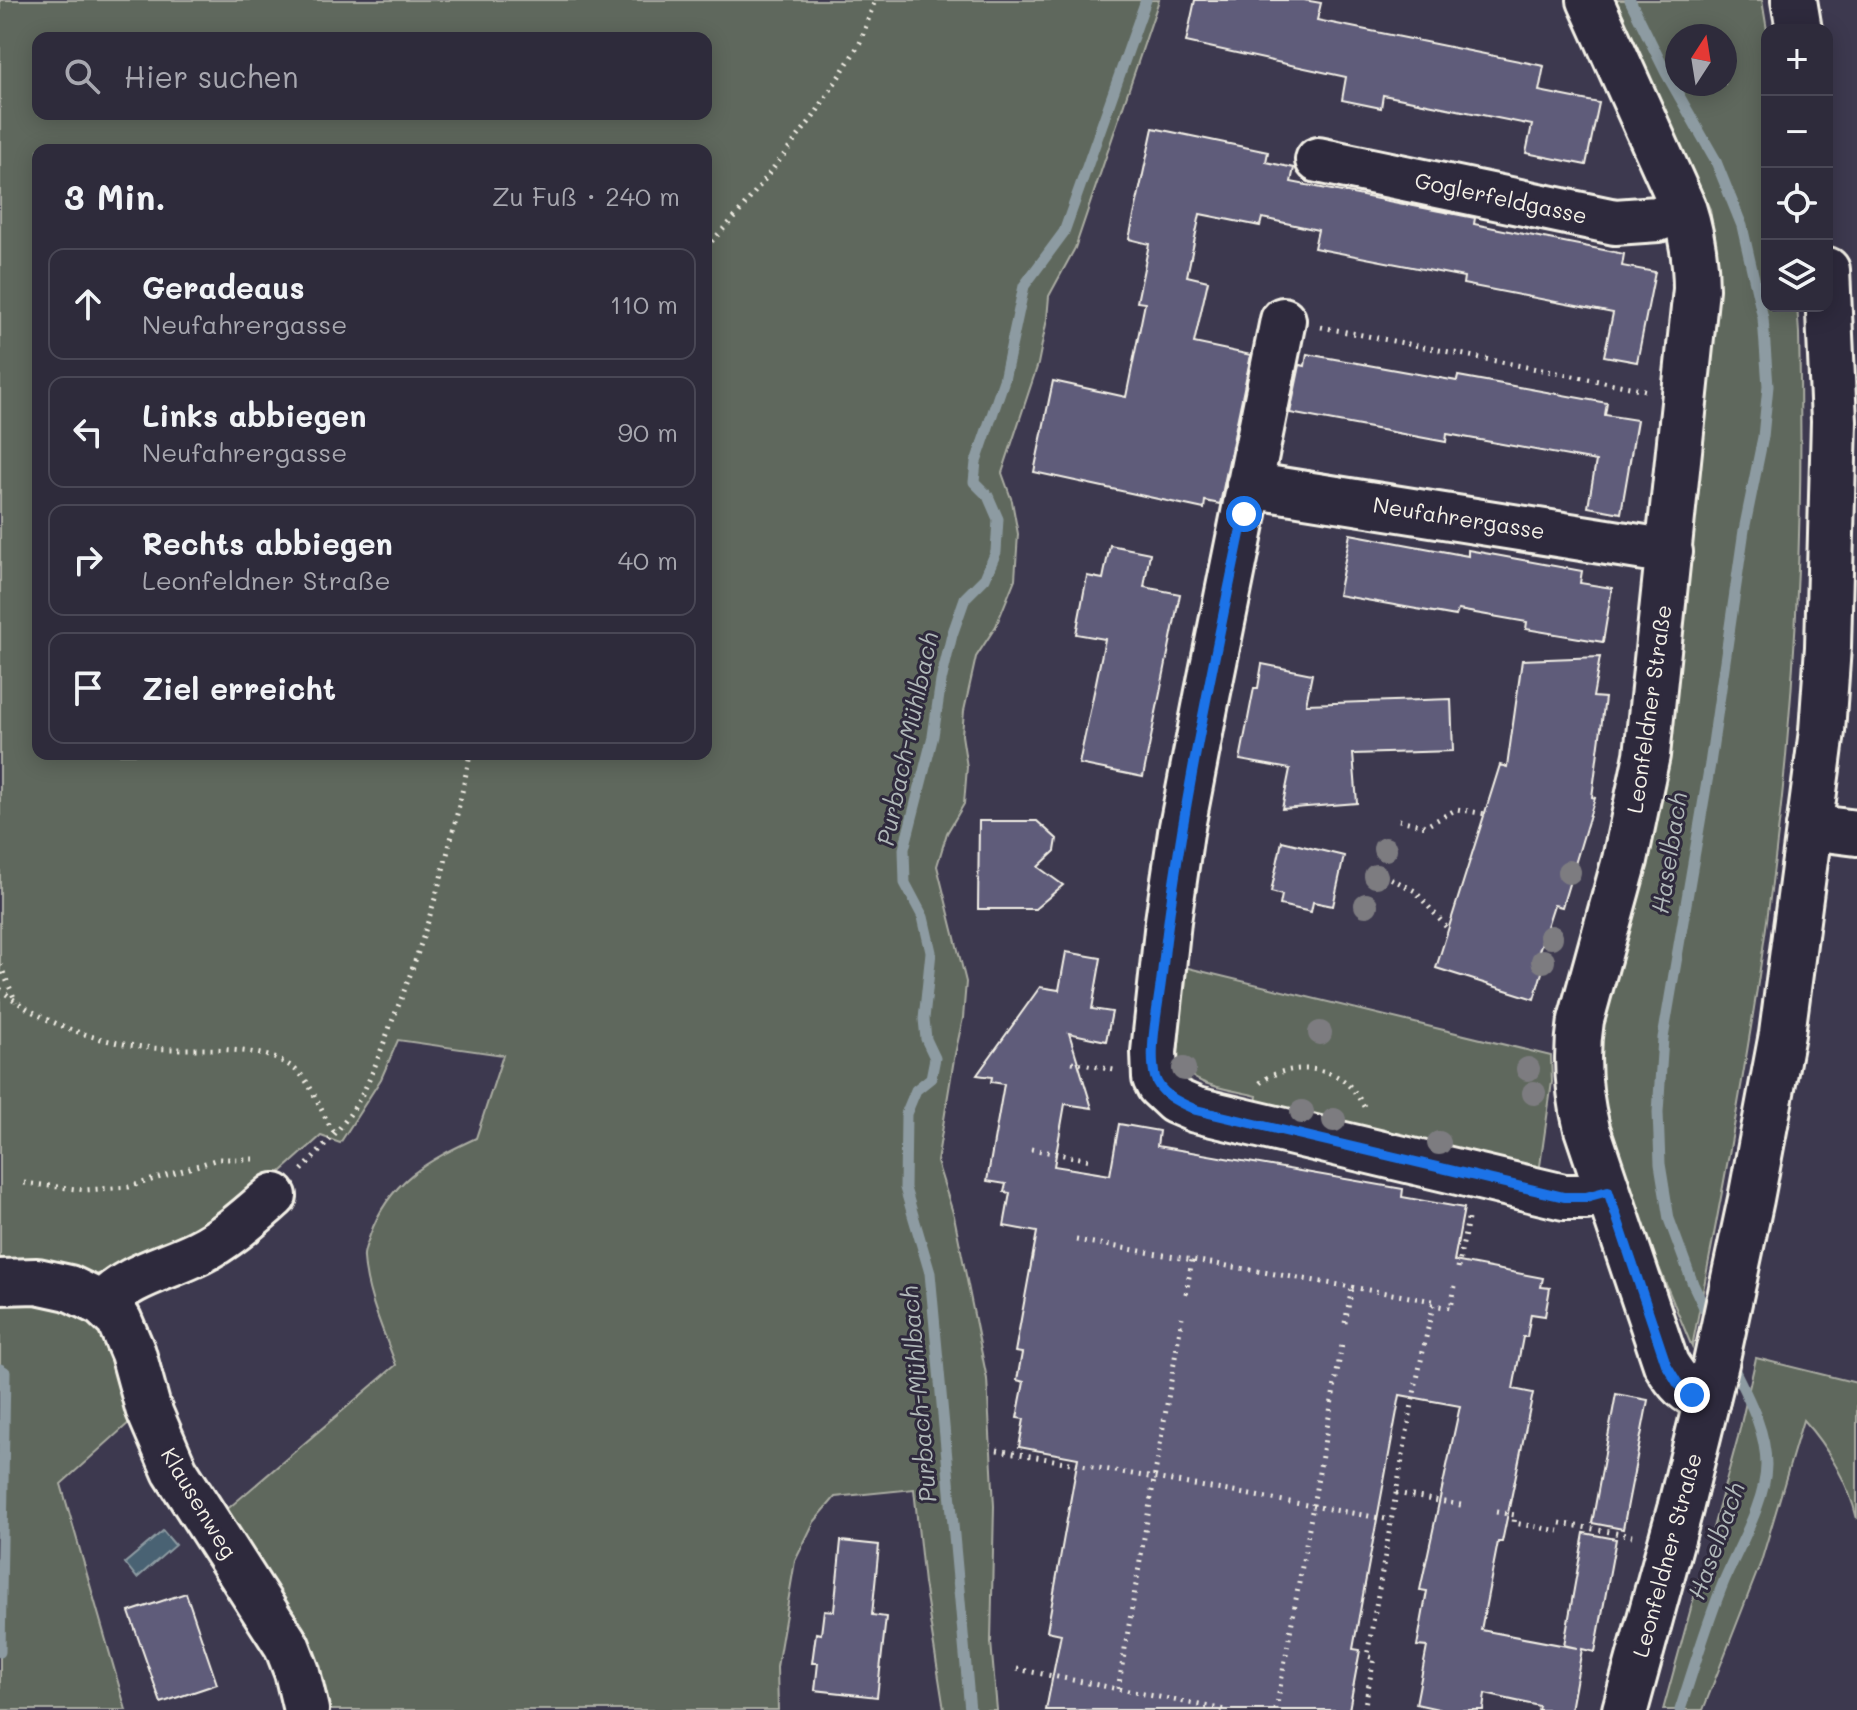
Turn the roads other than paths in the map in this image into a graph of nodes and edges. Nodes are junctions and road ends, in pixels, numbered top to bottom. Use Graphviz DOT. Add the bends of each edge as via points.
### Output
graph roads {
  1 [pos="1590,0"];
  2 [pos="1794,0"];
  3 [pos="1798,24"];
  4 [pos="1318,160"];
  5 [pos="1683,207"];
  6 [pos="1829,312"];
  7 [pos="1283,320"];
  8 [pos="1249,485"];
  9 [pos="1670,552"];
  10 [pos="1809,827"];
  11 [pos="1857,833"];
  12 [pos="277,1174"];
  13 [pos="1608,1191"];
  14 [pos="0,1282"];
  15 [pos="102,1304"];
  16 [pos="1711,1381"];
  17 [pos="306,1710"];
  18 [pos="1625,1710"];
  1 -- 5 [label="street, Leonfeldner Straße"];
  2 -- 3 [label="street"];
  4 -- 5 [label="street, Goglerfeldgasse" via="1615,222 1658,219"];
  5 -- 9 [label="street, Leonfeldner Straße" via="1696,262 1696,289"];
  6 -- 10 [label="street, Leonfeldner Straße" via="1832,569 1822,731"];
  7 -- 8 [label="street"];
  8 -- 9 [label="street, Neufahrergasse"];
  8 -- 13 [label="street" via="1181,832 1154,1052 1159,1086 1196,1110 1552,1195 1586,1197"];
  9 -- 13 [label="street, Leonfeldner Straße" via="1637,808 1577,1047 1579,1096"];
  10 -- 11 [label="street"];
  10 -- 16 [label="street, Leonfeldner Straße" via="1781,1042"];
  12 -- 15 [label="street" via="252,1215 202,1251 131,1279"];
  13 -- 16 [label="street, Leonfeldner Straße" via="1666,1364 1692,1395"];
  14 -- 15 [label="street, Klausenweg" via="51,1283"];
  15 -- 17 [label="street, Klausenweg" via="119,1320 175,1471 287,1646"];
  16 -- 18 [label="street, Leonfeldner Straße"];
}
